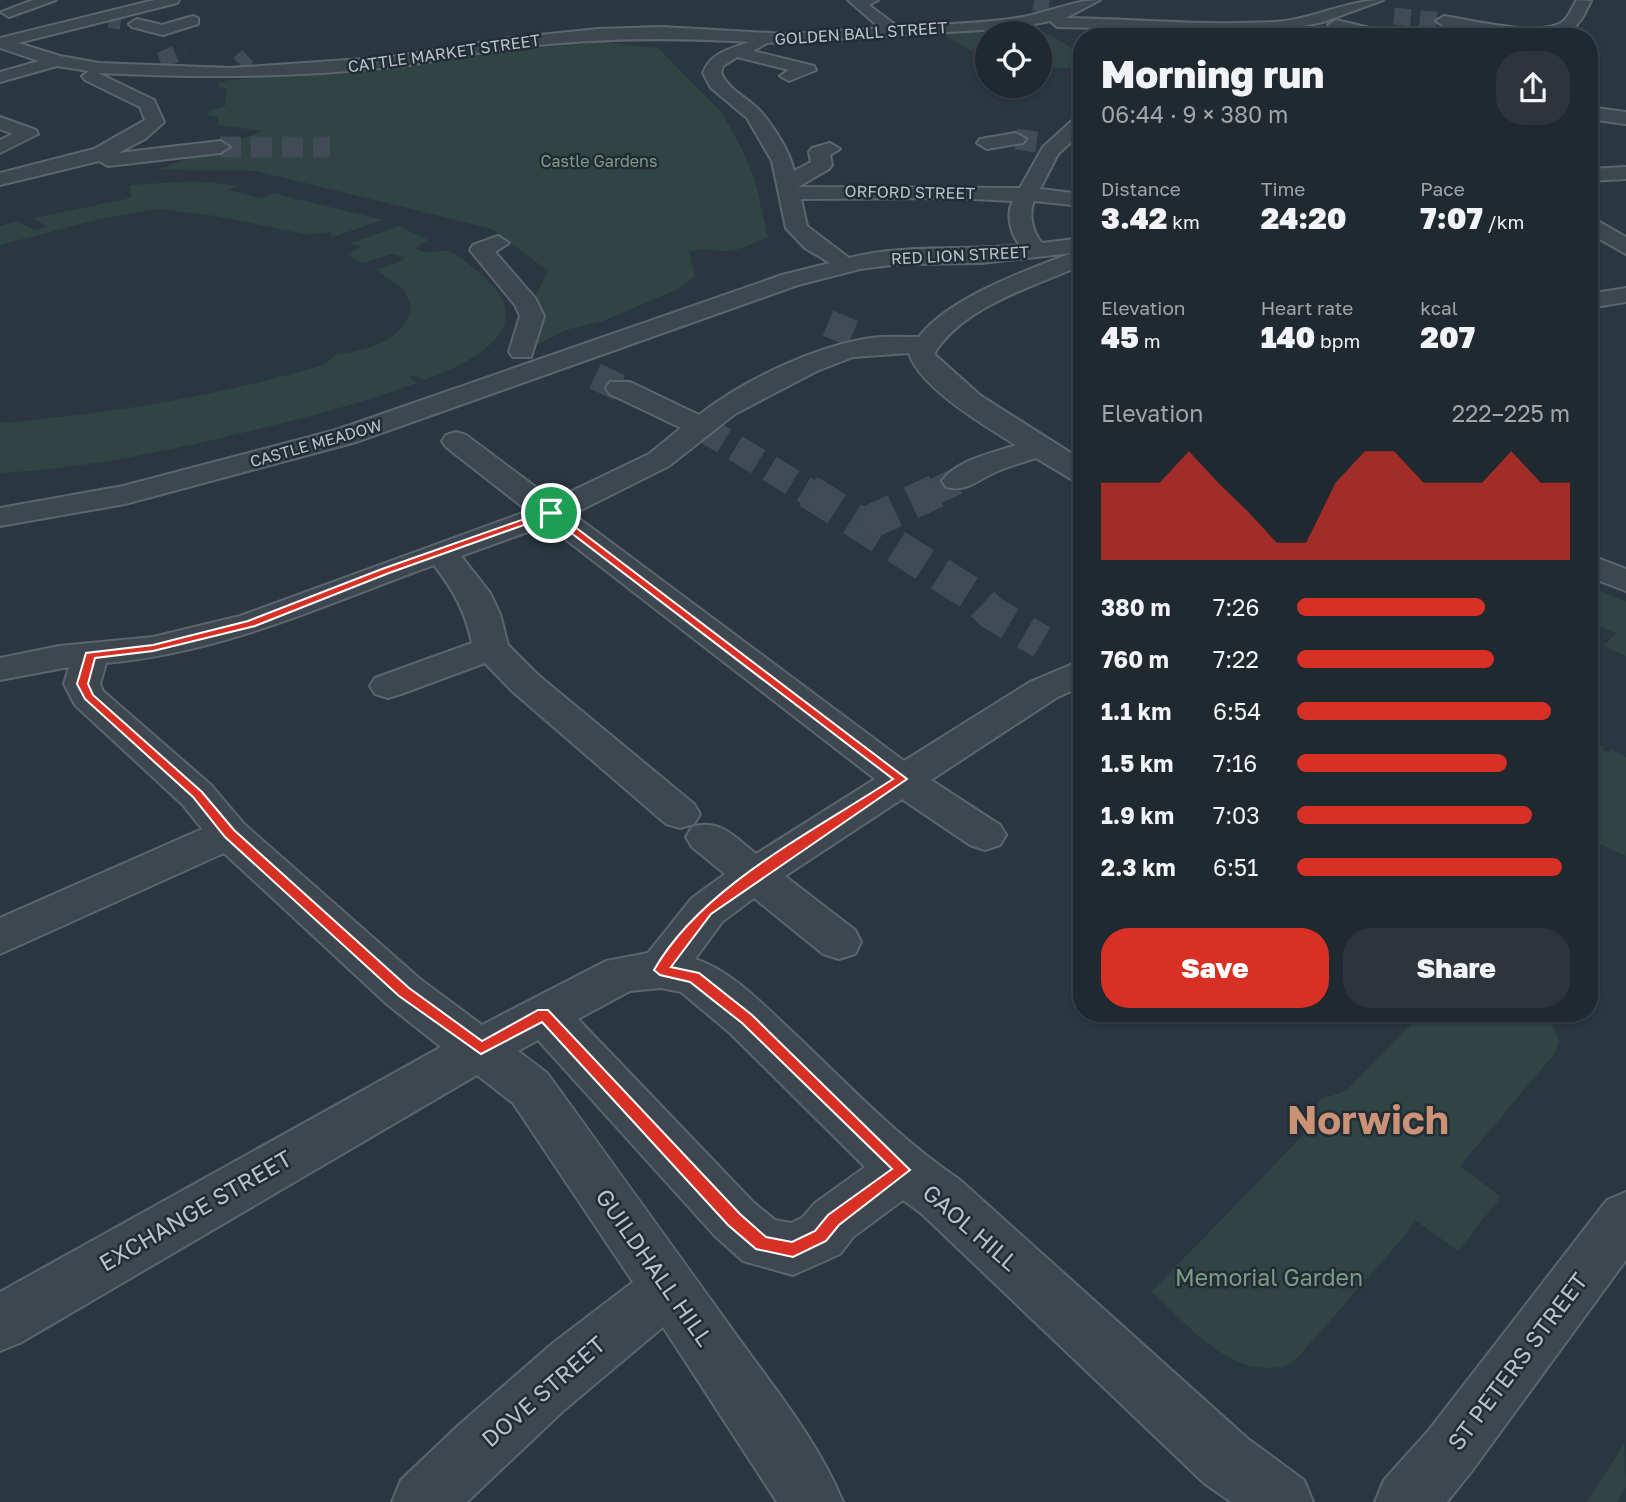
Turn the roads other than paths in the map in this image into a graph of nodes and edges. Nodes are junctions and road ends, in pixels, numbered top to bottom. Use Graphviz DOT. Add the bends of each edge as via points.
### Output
graph roads {
  1 [pos="49,0"];
  2 [pos="172,0"];
  3 [pos="871,0"];
  4 [pos="1093,0"];
  5 [pos="1584,1"];
  6 [pos="1379,7"];
  7 [pos="9,12"];
  8 [pos="1343,14"];
  9 [pos="111,19"];
  10 [pos="193,21"];
  11 [pos="1034,21"];
  12 [pos="1444,21"];
  13 [pos="1052,22"];
  14 [pos="543,24"];
  15 [pos="1052,25"];
  16 [pos="667,26"];
  17 [pos="1194,28"];
  18 [pos="1278,28"];
  19 [pos="1325,28"];
  20 [pos="1371,28"];
  21 [pos="1505,28"];
  22 [pos="1563,28"];
  23 [pos="895,32"];
  24 [pos="566,37"];
  25 [pos="1070,38"];
  26 [pos="762,39"];
  27 [pos="0,43"];
  28 [pos="734,52"];
  29 [pos="57,61"];
  30 [pos="160,61"];
  31 [pos="826,64"];
  32 [pos="232,70"];
  33 [pos="807,70"];
  34 [pos="134,71"];
  35 [pos="789,76"];
  36 [pos="0,77"];
  37 [pos="151,113"];
  38 [pos="1598,114"];
  39 [pos="1626,118"];
  40 [pos="0,123"];
  41 [pos="1073,128"];
  42 [pos="1016,139"];
  43 [pos="987,143"];
  44 [pos="772,144"];
  45 [pos="0,146"];
  46 [pos="58,167"];
  47 [pos="0,179"];
  48 [pos="789,188"];
  49 [pos="1029,195"];
  50 [pos="1073,199"];
  51 [pos="1598,229"];
  52 [pos="498,243"];
  53 [pos="1073,246"];
  54 [pos="1626,247"];
  55 [pos="1037,251"];
  56 [pos="838,258"];
  57 [pos="897,258"];
  58 [pos="1072,261"];
  59 [pos="1626,295"];
  60 [pos="1598,300"];
  61 [pos="623,338"];
  62 [pos="924,345"];
  63 [pos="522,352"];
  64 [pos="565,359"];
  65 [pos="595,376"];
  66 [pos="620,388"];
  67 [pos="438,426"];
  68 [pos="701,427"];
  69 [pos="1038,447"];
  70 [pos="1073,468"];
  71 [pos="957,481"];
  72 [pos="551,513"];
  73 [pos="0,517"];
  74 [pos="441,552"];
  75 [pos="1598,569"];
  76 [pos="1626,581"];
  77 [pos="491,648"];
  78 [pos="90,656"];
  79 [pos="0,669"];
  80 [pos="1073,675"];
  81 [pos="388,686"];
  82 [pos="901,779"];
  83 [pos="229,834"];
  84 [pos="985,835"];
  85 [pos="755,874"];
  86 [pos="0,937"];
  87 [pos="839,942"];
  88 [pos="660,970"];
  89 [pos="543,1014"];
  90 [pos="481,1048"];
  91 [pos="391,1100"];
  92 [pos="903,1170"];
  93 [pos="1626,1217"];
  94 [pos="670,1289"];
  95 [pos="0,1323"];
  96 [pos="423,1502"];
  97 [pos="812,1502"];
  98 [pos="1282,1502"];
  99 [pos="1406,1502"];
  1 -- 7 [label="street"];
  2 -- 9 [label="street"];
  3 -- 23 [label="street" via="855,1"];
  4 -- 11 [label="street, GOLDEN BALL STREET"];
  5 -- 22 [label="street"];
  6 -- 8 [label="street"];
  8 -- 18 [label="street"];
  8 -- 19 [label="street"];
  8 -- 20 [label="street"];
  9 -- 10 [label="street" via="163,30"];
  9 -- 27 [label="street"];
  11 -- 23 [label="street, GOLDEN BALL STREET" via="972,16"];
  12 -- 21 [label="street"];
  13 -- 17 [label="street"];
  14 -- 24 [label="street"];
  15 -- 25 [label="street"];
  16 -- 24 [label="street, CATTLE MARKET STREET"];
  16 -- 26 [label="street, GOLDEN BALL STREET"];
  23 -- 26 [label="street, GOLDEN BALL STREET"];
  24 -- 32 [label="street, CATTLE MARKET STREET" via="391,61"];
  26 -- 28 [label="street"];
  27 -- 29 [label="street"];
  28 -- 33 [label="street"];
  28 -- 44 [label="street" via="715,64 712,73 717,83 754,115"];
  29 -- 34 [label="street, CATTLE MARKET STREET"];
  29 -- 36 [label="street"];
  29 -- 37 [label="street"];
  30 -- 34 [label="street"];
  31 -- 33 [label="street"];
  32 -- 34 [label="street, CATTLE MARKET STREET"];
  32 -- 37 [label="street, CATTLE MARKET STREET" via="170,84 152,94"];
  33 -- 35 [label="street"];
  37 -- 46 [label="street, CATTLE MARKET STREET" via="135,138"];
  37 -- 46 [label="street" via="226,145"];
  38 -- 39 [label="street"];
  40 -- 45 [label="street" via="29,134"];
  41 -- 49 [label="street" via="1049,145"];
  42 -- 43 [label="street"];
  44 -- 48 [label="street"];
  44 -- 48 [label="street" via="828,146 819,152 822,165"];
  46 -- 47 [label="street"];
  48 -- 49 [label="street, ORFORD STREET"];
  48 -- 56 [label="street" via="797,228"];
  49 -- 50 [label="street, ORFORD STREET"];
  49 -- 55 [label="street" via="1020,208 1020,222 1024,236"];
  51 -- 54 [label="street"];
  52 -- 63 [label="street" via="481,250 534,301"];
  53 -- 55 [label="street, RED LION STREET"];
  55 -- 57 [label="street, RED LION STREET"];
  56 -- 57 [label="street, RED LION STREET"];
  56 -- 61 [label="street" via="796,263 733,287 702,292 638,317"];
  57 -- 61 [label="street" via="859,262 790,280 665,334"];
  58 -- 62 [label="street" via="978,305 933,333"];
  59 -- 60 [label="street"];
  61 -- 64 [label="street, CASTLE MEADOW"];
  62 -- 68 [label="street" via="868,341 783,376"];
  62 -- 69 [label="street" via="921,354 929,368"];
  64 -- 65 [label="street"];
  64 -- 67 [label="street, CASTLE MEADOW"];
  66 -- 68 [label="street"];
  67 -- 72 [label="street"];
  67 -- 73 [label="street, CASTLE MEADOW" via="346,436 125,495"];
  68 -- 72 [label="street" via="659,460"];
  69 -- 70 [label="street"];
  69 -- 71 [label="street" via="986,465"];
  72 -- 74 [label="street"];
  72 -- 82 [label="street"];
  74 -- 77 [label="street" via="473,593"];
  74 -- 78 [label="street" via="252,623 153,648"];
  75 -- 76 [label="street"];
  77 -- 81 [label="street"];
  77 -- 85 [label="street" via="525,683"];
  78 -- 79 [label="street"];
  78 -- 83 [label="street, GUILDHALL HILL" via="82,684 89,696 197,794"];
  80 -- 82 [label="street"];
  82 -- 84 [label="street"];
  82 -- 85 [label="street"];
  83 -- 86 [label="street"];
  83 -- 90 [label="street, GUILDHALL HILL" via="404,992"];
  85 -- 87 [label="street"];
  85 -- 88 [label="street" via="707,910"];
  88 -- 89 [label="street, GAOL HILL" via="622,974"];
  88 -- 92 [label="street, GAOL HILL" via="694,977 747,1019"];
  89 -- 90 [label="street, GAOL HILL"];
  89 -- 92 [label="street" via="734,1219 762,1243 793,1249 821,1236 834,1220"];
  90 -- 91 [label="street, GAOL HILL"];
  90 -- 94 [label="street, GUILDHALL HILL" via="530,1088"];
  91 -- 95 [label="street, EXCHANGE STREET"];
  92 -- 98 [label="street, GAOL HILL" via="941,1197 1226,1461"];
  93 -- 99 [label="street, ST PETERS STREET" via="1450,1451"];
  94 -- 96 [label="street, DOVE STREET" via="629,1317 491,1434"];
  94 -- 97 [label="street, GUILDHALL HILL"];
}
